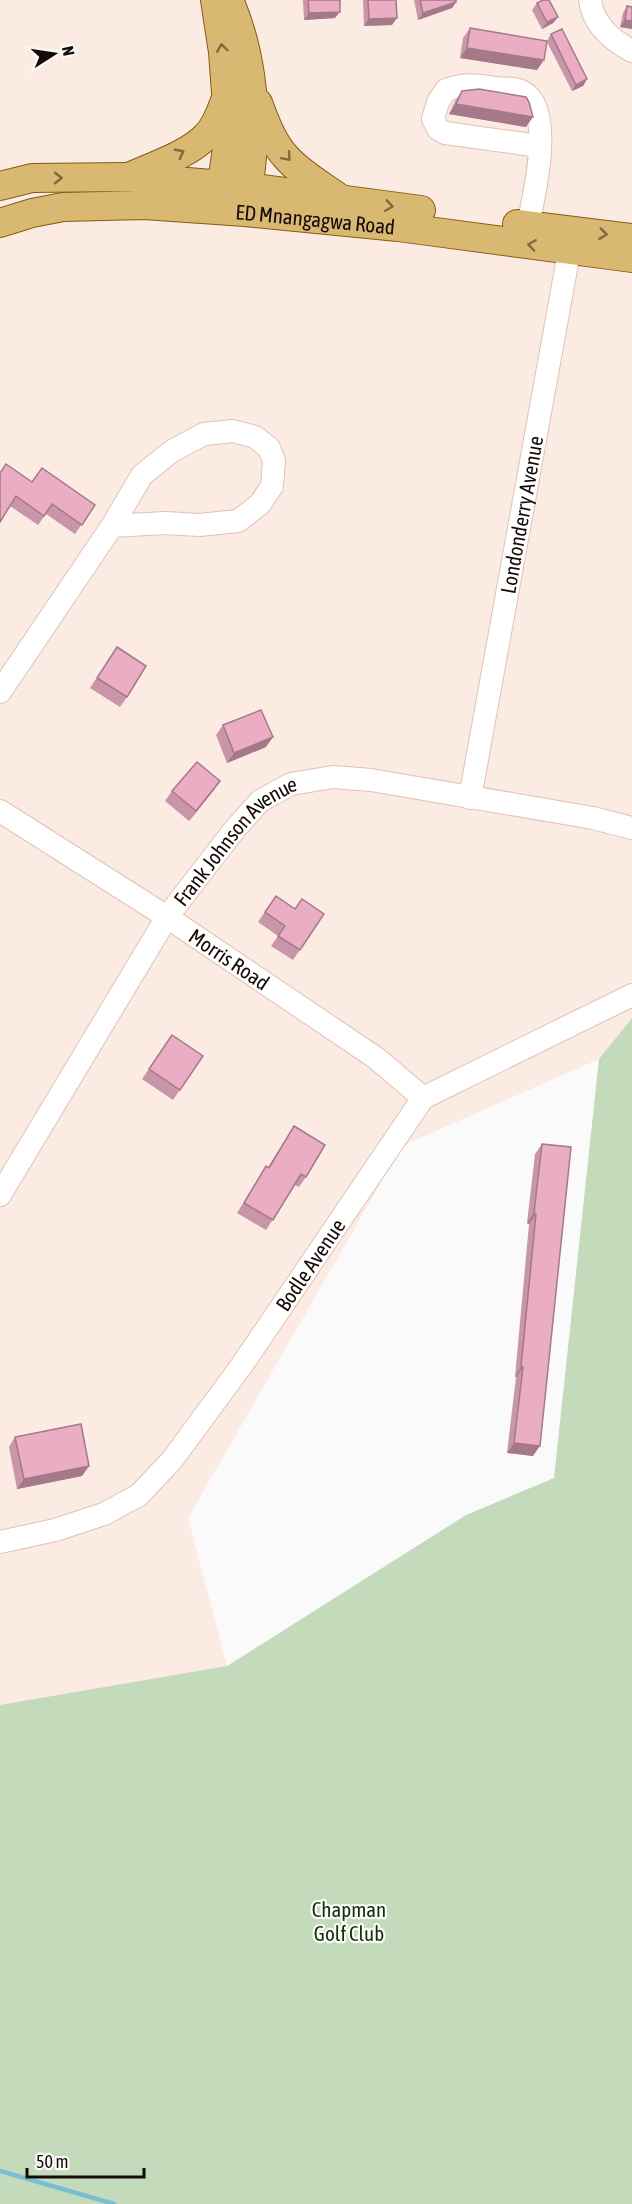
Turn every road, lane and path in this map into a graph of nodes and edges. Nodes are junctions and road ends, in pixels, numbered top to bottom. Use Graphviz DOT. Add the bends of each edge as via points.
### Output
graph roads {
  1 [pos="215,0"];
  2 [pos="229,0"];
  3 [pos="590,0"];
  4 [pos="632,51"];
  5 [pos="239,91"];
  6 [pos="539,146"];
  7 [pos="128,177"];
  8 [pos="0,186"];
  9 [pos="233,198"];
  10 [pos="340,199"];
  11 [pos="0,223"];
  12 [pos="528,225"];
  13 [pos="632,238"];
  14 [pos="571,240"];
  15 [pos="632,258"];
  16 [pos="112,526"];
  17 [pos="0,692"];
  18 [pos="470,798"];
  19 [pos="0,811"];
  20 [pos="632,828"];
  21 [pos="167,917"];
  22 [pos="632,995"];
  23 [pos="423,1098"];
  24 [pos="0,1195"];
  25 [pos="0,1542"];
  5 -- 1 [label="main road, one-way" via="223,52"];
  2 -- 5 [label="main road" via="240,25"];
  3 -- 4 [label="street" via="600,26 615,42"];
  7 -- 5 [label="main road, one-way" via="173,157 207,135"];
  5 -- 9 [label="main road" via="229,134"];
  5 -- 10 [label="main road, one-way" via="265,122 285,156"];
  6 -- 6 [label="street" via="445,133 433,119 438,102 446,90 471,84 523,91 532,100 539,118"];
  6 -- 12 [label="street" via="539,170"];
  8 -- 7 [label="main road, ED Mnangagwa Road, one-way" via="32,178"];
  7 -- 9 [label="main road, ED Mnangagwa Road"];
  9 -- 10 [label="main road, ED Mnangagwa Road"];
  9 -- 11 [label="main road, ED Mnangagwa Road" via="63,207"];
  14 -- 9 [label="main road, ED Mnangagwa Road, one-way" via="398,227"];
  10 -- 12 [label="main road, ED Mnangagwa Road, one-way"];
  12 -- 14 [label="main road, ED Mnangagwa Road"];
  14 -- 13 [label="main road, ED Mnangagwa Road, one-way"];
  14 -- 15 [label="main road, ED Mnangagwa Road"];
  14 -- 18 [label="street, Londonderry Avenue"];
  16 -- 16 [label="street" via="142,475 204,434 233,431 255,437 269,448 274,461 272,486 260,504 238,521"];
  16 -- 17 [label="street"];
  18 -- 20 [label="street, Frank Johnson Avenue"];
  18 -- 21 [label="street, Frank Johnson Avenue" via="333,777 291,784 260,801"];
  19 -- 21 [label="street, Morris Road"];
  21 -- 23 [label="street, Morris Road" via="376,1058"];
  21 -- 24 [label="street, Frank Johnson Avenue"];
  22 -- 23 [label="street, Bodle Avenue"];
  23 -- 25 [label="street, Bodle Avenue" via="242,1365 172,1460 139,1495 104,1514"];
}
